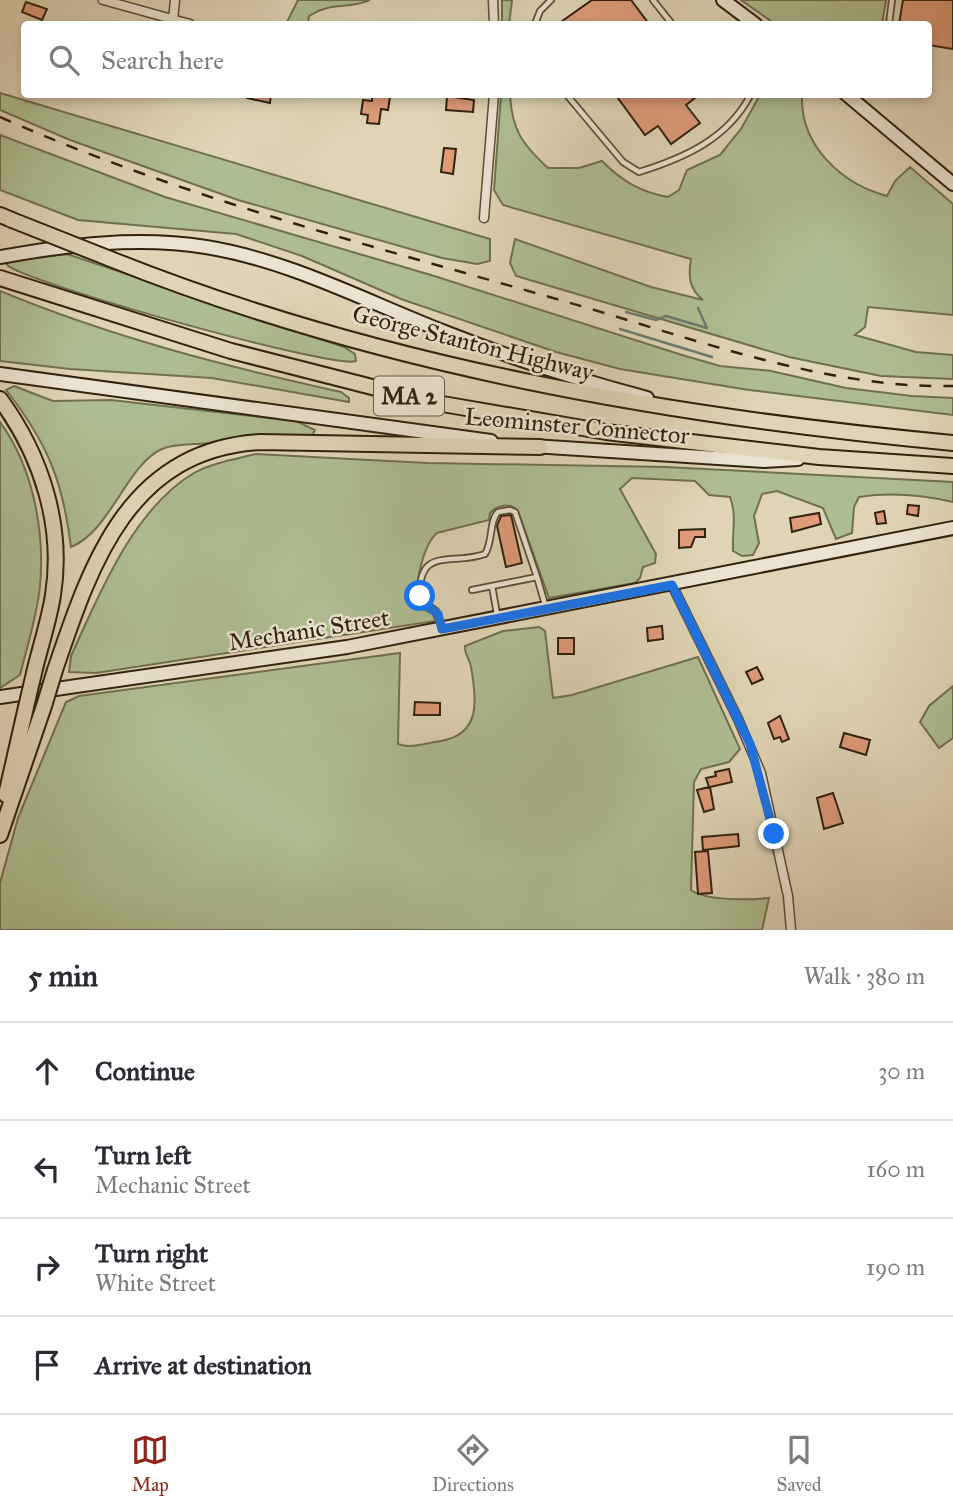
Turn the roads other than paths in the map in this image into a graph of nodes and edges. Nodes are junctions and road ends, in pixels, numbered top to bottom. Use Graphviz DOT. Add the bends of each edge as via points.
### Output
graph roads {
  1 [pos="103,0"];
  2 [pos="176,0"];
  3 [pos="493,0"];
  4 [pos="551,0"];
  5 [pos="653,0"];
  6 [pos="723,0"];
  7 [pos="892,0"];
  8 [pos="173,20"];
  9 [pos="177,21"];
  10 [pos="494,21"];
  11 [pos="536,21"];
  12 [pos="670,21"];
  13 [pos="751,21"];
  14 [pos="889,21"];
  15 [pos="494,98"];
  16 [pos="569,98"];
  17 [pos="748,98"];
  18 [pos="851,98"];
  19 [pos="953,184"];
  20 [pos="6,217"];
  21 [pos="484,218"];
  22 [pos="0,257"];
  23 [pos="5,280"];
  24 [pos="0,374"];
  25 [pos="0,399"];
  26 [pos="718,417"];
  27 [pos="953,443"];
  28 [pos="540,447"];
  29 [pos="819,457"];
  30 [pos="953,466"];
  31 [pos="953,528"];
  32 [pos="537,576"];
  33 [pos="672,585"];
  34 [pos="492,586"];
  35 [pos="472,590"];
  36 [pos="546,609"];
  37 [pos="498,618"];
  38 [pos="442,629"];
  39 [pos="0,697"];
  40 [pos="0,821"];
  41 [pos="0,835"];
  42 [pos="791,930"];
  1 -- 8 [label="street"];
  2 -- 8 [label="street"];
  3 -- 10 [label="street"];
  4 -- 11 [label="lane"];
  5 -- 12 [label="lane"];
  6 -- 13 [label="main road"];
  7 -- 14 [label="lane"];
  8 -- 9 [label="street"];
  15 -- 21 [label="street"];
  16 -- 17 [label="lane" via="623,162 639,172 680,159 716,138"];
  18 -- 19 [label="main road"];
  20 -- 26 [label="highway, George Stanton Highway / MA 2, bridge" via="217,296 372,343 542,385"];
  22 -- 26 [label="main road, Leominster Connector" via="91,243 138,242 205,247 258,258 515,358"];
  23 -- 29 [label="highway, MA 2" via="231,351 431,402 606,432"];
  24 -- 28 [label="main road, Leominster Connector"];
  25 -- 40 [label="highway, bridge" via="38,465 53,528 52,596"];
  26 -- 27 [label="highway, George Stanton Highway / MA 2"];
  28 -- 29 [label="main road, Leominster Connector" via="764,461"];
  28 -- 41 [label="highway, bridge" via="260,442 192,458 148,490 116,527 86,579"];
  29 -- 30 [label="highway, MA 2"];
  31 -- 33 [label="main road, Mechanic Street"];
  32 -- 34 [label="lane"];
  32 -- 36 [label="lane"];
  32 -- 38 [label="lane" via="516,512 495,513 485,555 438,560 424,570 420,599 436,611"];
  33 -- 36 [label="main road, Mechanic Street"];
  33 -- 42 [label="street" via="750,744 768,803"];
  34 -- 35 [label="lane"];
  34 -- 37 [label="lane"];
  36 -- 37 [label="main road, Mechanic Street"];
  37 -- 38 [label="main road, Mechanic Street"];
  38 -- 39 [label="main road, Mechanic Street"];
}
